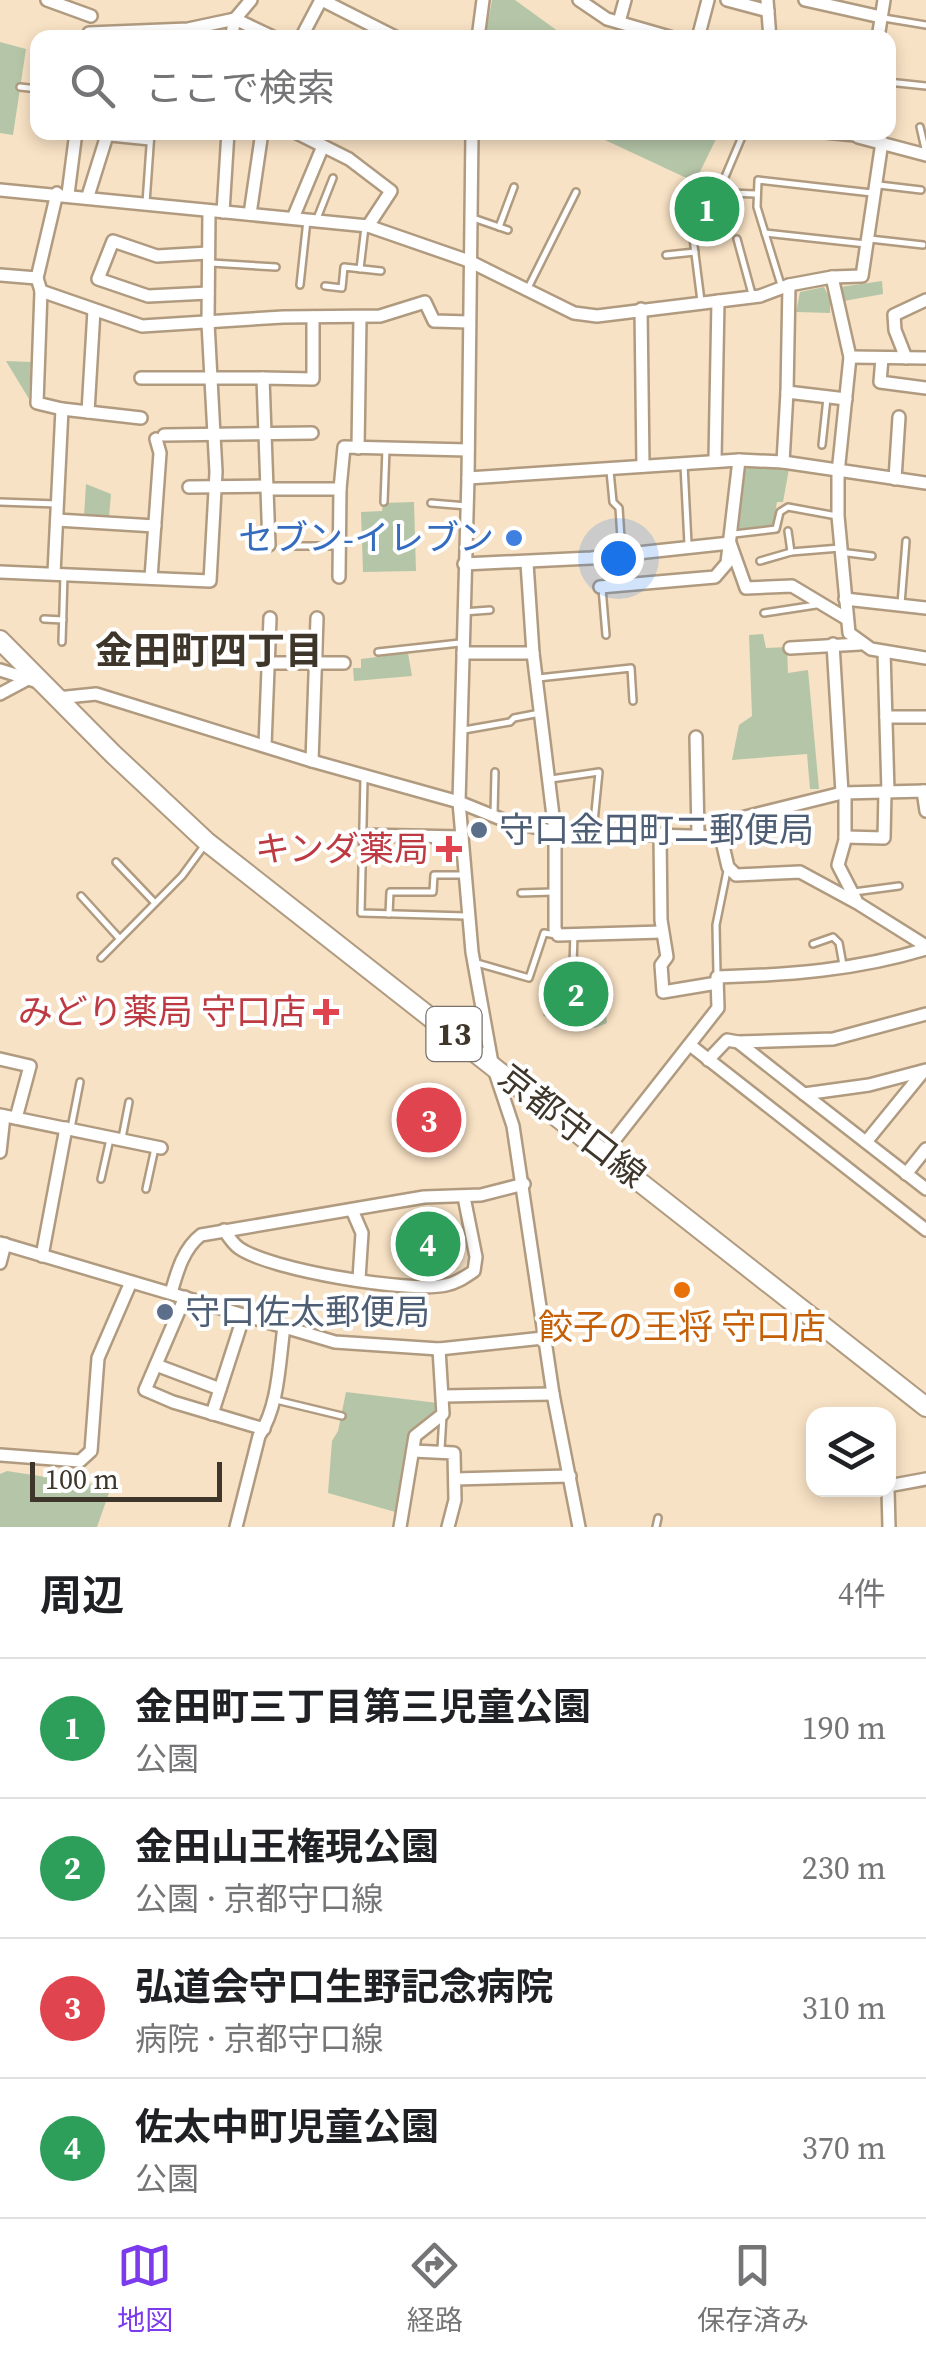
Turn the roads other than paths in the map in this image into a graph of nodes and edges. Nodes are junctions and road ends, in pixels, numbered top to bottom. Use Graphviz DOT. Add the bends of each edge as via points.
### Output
graph roads {
  1 [pos="47,0"];
  2 [pos="93,0"];
  3 [pos="252,0"];
  4 [pos="322,0"];
  5 [pos="483,0"];
  6 [pos="579,0"];
  7 [pos="625,0"];
  8 [pos="708,0"];
  9 [pos="727,0"];
  10 [pos="805,0"];
  11 [pos="884,0"];
  12 [pos="768,6"];
  13 [pos="91,16"];
  14 [pos="881,17"];
  15 [pos="235,19"];
  16 [pos="619,22"];
  17 [pos="926,25"];
  18 [pos="90,30"];
  19 [pos="172,30"];
  20 [pos="233,30"];
  21 [pos="259,30"];
  22 [pos="305,30"];
  23 [pos="381,30"];
  24 [pos="479,30"];
  25 [pos="646,30"];
  26 [pos="700,30"];
  27 [pos="879,30"];
  28 [pos="896,83"];
  29 [pos="926,86"];
  30 [pos="20,87"];
  31 [pos="30,88"];
  32 [pos="920,126"];
  33 [pos="74,140"];
  34 [pos="105,140"];
  35 [pos="138,140"];
  36 [pos="228,140"];
  37 [pos="261,140"];
  38 [pos="311,140"];
  39 [pos="326,140"];
  40 [pos="472,140"];
  41 [pos="741,140"];
  42 [pos="875,140"];
  43 [pos="150,142"];
  44 [pos="882,142"];
  45 [pos="323,146"];
  46 [pos="926,154"];
  47 [pos="333,178"];
  48 [pos="514,187"];
  49 [pos="875,189"];
  50 [pos="0,190"];
  51 [pos="921,190"];
  52 [pos="576,192"];
  53 [pos="62,194"];
  54 [pos="756,194"];
  55 [pos="88,196"];
  56 [pos="146,203"];
  57 [pos="209,210"];
  58 [pos="223,212"];
  59 [pos="250,214"];
  60 [pos="470,217"];
  61 [pos="305,220"];
  62 [pos="366,226"];
  63 [pos="499,226"];
  64 [pos="508,230"];
  65 [pos="692,230"];
  66 [pos="765,234"];
  67 [pos="737,239"];
  68 [pos="867,241"];
  69 [pos="923,245"];
  70 [pos="695,252"];
  71 [pos="666,255"];
  72 [pos="208,258"];
  73 [pos="469,260"];
  74 [pos="276,267"];
  75 [pos="360,268"];
  76 [pos="381,271"];
  77 [pos="0,275"];
  78 [pos="832,276"];
  79 [pos="39,285"];
  80 [pos="300,286"];
  81 [pos="325,286"];
  82 [pos="786,286"];
  83 [pos="528,288"];
  84 [pos="208,292"];
  85 [pos="752,297"];
  86 [pos="926,300"];
  87 [pos="718,301"];
  88 [pos="702,303"];
  89 [pos="642,309"];
  90 [pos="94,310"];
  91 [pos="360,316"];
  92 [pos="313,317"];
  93 [pos="469,322"];
  94 [pos="208,323"];
  95 [pos="850,357"];
  96 [pos="882,358"];
  97 [pos="906,358"];
  98 [pos="926,358"];
  99 [pos="209,377"];
  100 [pos="142,378"];
  101 [pos="263,378"];
  102 [pos="926,388"];
  103 [pos="787,392"];
  104 [pos="827,396"];
  105 [pos="846,398"];
  106 [pos="62,409"];
  107 [pos="88,412"];
  108 [pos="900,417"];
  109 [pos="141,418"];
  110 [pos="265,433"];
  111 [pos="312,433"];
  112 [pos="213,434"];
  113 [pos="822,445"];
  114 [pos="358,448"];
  115 [pos="386,449"];
  116 [pos="468,450"];
  117 [pos="715,460"];
  118 [pos="739,460"];
  119 [pos="684,462"];
  120 [pos="783,462"];
  121 [pos="642,466"];
  122 [pos="610,468"];
  123 [pos="838,472"];
  124 [pos="468,478"];
  125 [pos="894,480"];
  126 [pos="926,483"];
  127 [pos="189,486"];
  128 [pos="215,487"];
  129 [pos="267,488"];
  130 [pos="340,489"];
  131 [pos="0,502"];
  132 [pos="384,502"];
  133 [pos="431,503"];
  134 [pos="57,504"];
  135 [pos="467,506"];
  136 [pos="838,516"];
  137 [pos="57,520"];
  138 [pos="155,526"];
  139 [pos="788,531"];
  140 [pos="730,538"];
  141 [pos="906,542"];
  142 [pos="270,545"];
  143 [pos="294,546"];
  144 [pos="339,546"];
  145 [pos="688,548"];
  146 [pos="840,550"];
  147 [pos="790,552"];
  148 [pos="622,555"];
  149 [pos="872,556"];
  150 [pos="760,561"];
  151 [pos="527,562"];
  152 [pos="464,564"];
  153 [pos="0,572"];
  154 [pos="59,573"];
  155 [pos="339,577"];
  156 [pos="152,578"];
  157 [pos="601,587"];
  158 [pos="845,599"];
  159 [pos="822,604"];
  160 [pos="901,606"];
  161 [pos="926,608"];
  162 [pos="490,610"];
  163 [pos="464,612"];
  164 [pos="764,614"];
  165 [pos="270,618"];
  166 [pos="317,618"];
  167 [pos="44,619"];
  168 [pos="847,619"];
  169 [pos="63,620"];
  170 [pos="606,635"];
  171 [pos="0,640"];
  172 [pos="62,642"];
  173 [pos="833,644"];
  174 [pos="861,644"];
  175 [pos="463,648"];
  176 [pos="790,648"];
  177 [pos="378,652"];
  178 [pos="884,652"];
  179 [pos="533,653"];
  180 [pos="926,658"];
  181 [pos="344,663"];
  182 [pos="270,664"];
  183 [pos="315,664"];
  184 [pos="0,670"];
  185 [pos="536,678"];
  186 [pos="35,681"];
  187 [pos="0,694"];
  188 [pos="58,698"];
  189 [pos="634,701"];
  190 [pos="540,713"];
  191 [pos="886,717"];
  192 [pos="926,717"];
  193 [pos="461,730"];
  194 [pos="696,736"];
  195 [pos="265,745"];
  196 [pos="312,761"];
  197 [pos="495,772"];
  198 [pos="364,776"];
  199 [pos="548,780"];
  200 [pos="924,791"];
  201 [pos="886,792"];
  202 [pos="843,793"];
  203 [pos="460,802"];
  204 [pos="926,812"];
  205 [pos="494,816"];
  206 [pos="554,832"];
  207 [pos="593,833"];
  208 [pos="660,834"];
  209 [pos="698,834"];
  210 [pos="363,835"];
  211 [pos="462,837"];
  212 [pos="721,837"];
  213 [pos="845,837"];
  214 [pos="207,842"];
  215 [pos="116,862"];
  216 [pos="728,867"];
  217 [pos="466,875"];
  218 [pos="899,886"];
  219 [pos="555,892"];
  220 [pos="521,893"];
  221 [pos="81,896"];
  222 [pos="855,898"];
  223 [pos="155,903"];
  224 [pos="389,914"];
  225 [pos="469,916"];
  226 [pos="662,932"];
  227 [pos="574,934"];
  228 [pos="558,935"];
  229 [pos="120,939"];
  230 [pos="813,944"];
  231 [pos="926,948"];
  232 [pos="101,958"];
  233 [pos="474,962"];
  234 [pos="573,966"];
  235 [pos="844,968"];
  236 [pos="717,980"];
  237 [pos="926,1014"];
  238 [pos="738,1042"];
  239 [pos="690,1045"];
  240 [pos="0,1060"];
  241 [pos="708,1060"];
  242 [pos="492,1063"];
  243 [pos="925,1071"];
  244 [pos="80,1082"];
  245 [pos="804,1094"];
  246 [pos="128,1102"];
  247 [pos="7,1117"];
  248 [pos="68,1128"];
  249 [pos="116,1138"];
  250 [pos="866,1142"];
  251 [pos="158,1147"];
  252 [pos="926,1149"];
  253 [pos="0,1152"];
  254 [pos="605,1152"];
  255 [pos="906,1174"];
  256 [pos="101,1180"];
  257 [pos="524,1184"];
  258 [pos="146,1189"];
  259 [pos="926,1189"];
  260 [pos="464,1197"];
  261 [pos="352,1210"];
  262 [pos="224,1230"];
  263 [pos="926,1230"];
  264 [pos="3,1243"];
  265 [pos="42,1256"];
  266 [pos="0,1263"];
  267 [pos="359,1279"];
  268 [pos="131,1282"];
  269 [pos="170,1293"];
  270 [pos="184,1298"];
  271 [pos="244,1315"];
  272 [pos="284,1326"];
  273 [pos="544,1338"];
  274 [pos="439,1348"];
  275 [pos="156,1365"];
  276 [pos="220,1389"];
  277 [pos="552,1394"];
  278 [pos="444,1396"];
  279 [pos="273,1399"];
  280 [pos="926,1408"];
  281 [pos="212,1414"];
  282 [pos="443,1414"];
  283 [pos="342,1416"];
  284 [pos="264,1430"];
  285 [pos="414,1451"];
  286 [pos="441,1452"];
  287 [pos="0,1455"];
  288 [pos="570,1476"];
  289 [pos="926,1478"];
  290 [pos="454,1479"];
  291 [pos="896,1486"];
  292 [pos="888,1497"];
  293 [pos="658,1518"];
  294 [pos="236,1527"];
  295 [pos="400,1527"];
  296 [pos="448,1527"];
  297 [pos="580,1527"];
  298 [pos="656,1527"];
  299 [pos="889,1527"];
  1 -- 13 [label="street"];
  2 -- 13 [label="street"];
  3 -- 15 [label="street"];
  4 -- 22 [label="street"];
  4 -- 23 [label="street"];
  5 -- 24 [label="street"];
  6 -- 16 [label="street"];
  7 -- 16 [label="street"];
  8 -- 26 [label="street"];
  9 -- 12 [label="street"];
  10 -- 14 [label="street"];
  11 -- 14 [label="street"];
  13 -- 18 [label="street"];
  14 -- 17 [label="lane"];
  14 -- 27 [label="street"];
  15 -- 19 [label="street"];
  15 -- 20 [label="street"];
  15 -- 21 [label="street"];
  16 -- 25 [label="street"];
  28 -- 29 [label="lane"];
  30 -- 31 [label="lane"];
  32 -- 46 [label="lane"];
  33 -- 53 [label="street"];
  34 -- 55 [label="street"];
  35 -- 43 [label="lane"];
  36 -- 58 [label="street"];
  37 -- 59 [label="street"];
  38 -- 45 [label="street"];
  39 -- 45 [label="lane"];
  40 -- 60 [label="street"];
  41 -- 54 [label="lane" via="722,184 729,194"];
  42 -- 44 [label="street"];
  43 -- 56 [label="lane"];
  44 -- 46 [label="street"];
  44 -- 49 [label="street"];
  45 -- 61 [label="street"];
  45 -- 62 [label="street" via="391,191"];
  47 -- 61 [label="lane"];
  48 -- 63 [label="lane"];
  49 -- 51 [label="lane"];
  49 -- 54 [label="lane" via="758,180"];
  49 -- 68 [label="street"];
  50 -- 53 [label="street"];
  52 -- 83 [label="lane"];
  53 -- 55 [label="street"];
  53 -- 79 [label="street"];
  54 -- 66 [label="lane"];
  55 -- 56 [label="street"];
  56 -- 57 [label="street"];
  57 -- 58 [label="street"];
  57 -- 72 [label="street"];
  58 -- 59 [label="street"];
  59 -- 61 [label="street"];
  60 -- 63 [label="lane"];
  60 -- 73 [label="street"];
  61 -- 62 [label="street"];
  61 -- 80 [label="lane"];
  62 -- 73 [label="street"];
  62 -- 75 [label="lane"];
  63 -- 64 [label="lane"];
  65 -- 70 [label="lane"];
  66 -- 68 [label="lane"];
  66 -- 82 [label="lane"];
  67 -- 85 [label="lane"];
  68 -- 69 [label="lane"];
  68 -- 78 [label="street" via="862,276"];
  70 -- 71 [label="lane"];
  70 -- 88 [label="lane"];
  72 -- 74 [label="lane"];
  72 -- 84 [label="street"];
  72 -- 84 [label="street" via="157,256 112,241 98,280 148,296"];
  73 -- 83 [label="street"];
  73 -- 93 [label="street"];
  75 -- 76 [label="lane"];
  75 -- 81 [label="lane" via="344,267 342,288"];
  77 -- 79 [label="street"];
  78 -- 82 [label="street"];
  78 -- 95 [label="street"];
  79 -- 90 [label="street"];
  79 -- 106 [label="street" via="37,403"];
  82 -- 85 [label="street"];
  82 -- 103 [label="street"];
  83 -- 89 [label="street" via="574,312 597,316"];
  84 -- 94 [label="street"];
  85 -- 87 [label="street"];
  86 -- 97 [label="street" via="894,315"];
  87 -- 88 [label="street"];
  87 -- 117 [label="street"];
  88 -- 89 [label="street"];
  89 -- 121 [label="street"];
  90 -- 94 [label="street" via="142,326"];
  90 -- 107 [label="street"];
  91 -- 92 [label="street"];
  91 -- 93 [label="street" via="425,302 434,321"];
  91 -- 114 [label="street"];
  92 -- 94 [label="street"];
  92 -- 101 [label="street" via="312,379"];
  93 -- 116 [label="street"];
  94 -- 99 [label="street"];
  95 -- 96 [label="street"];
  95 -- 105 [label="street"];
  96 -- 97 [label="street"];
  96 -- 102 [label="street" via="880,382"];
  97 -- 98 [label="street"];
  99 -- 100 [label="street"];
  99 -- 101 [label="street"];
  99 -- 112 [label="street"];
  101 -- 110 [label="street"];
  103 -- 104 [label="street"];
  103 -- 120 [label="street"];
  104 -- 105 [label="street"];
  104 -- 113 [label="lane"];
  105 -- 123 [label="street"];
  106 -- 107 [label="street"];
  106 -- 134 [label="street"];
  107 -- 109 [label="street"];
  108 -- 125 [label="street"];
  110 -- 111 [label="street"];
  110 -- 112 [label="street"];
  110 -- 129 [label="street"];
  112 -- 128 [label="street"];
  112 -- 138 [label="street" via="160,437"];
  114 -- 115 [label="street"];
  114 -- 130 [label="street" via="344,448"];
  115 -- 116 [label="street"];
  115 -- 132 [label="lane"];
  116 -- 124 [label="street"];
  117 -- 118 [label="street"];
  117 -- 119 [label="street"];
  118 -- 120 [label="street"];
  118 -- 140 [label="street"];
  119 -- 121 [label="street"];
  119 -- 145 [label="lane"];
  120 -- 123 [label="street"];
  121 -- 122 [label="street"];
  122 -- 124 [label="street"];
  122 -- 148 [label="lane"];
  123 -- 125 [label="street"];
  123 -- 136 [label="street"];
  124 -- 135 [label="street"];
  125 -- 126 [label="street"];
  127 -- 128 [label="street"];
  128 -- 129 [label="street"];
  128 -- 156 [label="street" via="210,582"];
  129 -- 130 [label="street"];
  129 -- 142 [label="street"];
  130 -- 144 [label="street"];
  131 -- 134 [label="lane"];
  133 -- 135 [label="lane"];
  134 -- 137 [label="street"];
  135 -- 152 [label="street"];
  136 -- 140 [label="lane" via="788,508 776,529"];
  136 -- 146 [label="street"];
  137 -- 138 [label="street"];
  137 -- 154 [label="street"];
  138 -- 156 [label="street"];
  139 -- 147 [label="lane"];
  140 -- 145 [label="street"];
  140 -- 157 [label="street" via="726,564 715,577"];
  140 -- 159 [label="street" via="746,588 784,584"];
  141 -- 160 [label="lane"];
  143 -- 144 [label="lane"];
  144 -- 155 [label="street"];
  145 -- 148 [label="street"];
  146 -- 147 [label="lane"];
  146 -- 149 [label="lane"];
  146 -- 158 [label="street"];
  147 -- 150 [label="lane"];
  148 -- 151 [label="street"];
  151 -- 152 [label="street"];
  151 -- 179 [label="street"];
  152 -- 163 [label="street"];
  153 -- 154 [label="street"];
  154 -- 156 [label="street"];
  154 -- 169 [label="lane"];
  157 -- 170 [label="lane"];
  158 -- 160 [label="street"];
  158 -- 168 [label="street"];
  159 -- 164 [label="lane"];
  159 -- 168 [label="street"];
  160 -- 161 [label="street"];
  162 -- 163 [label="lane"];
  163 -- 175 [label="street"];
  165 -- 182 [label="street"];
  166 -- 183 [label="street"];
  167 -- 169 [label="lane"];
  168 -- 174 [label="street" via="848,633"];
  169 -- 172 [label="lane"];
  171 -- 186 [label="main road, 京都守口線 / 13"];
  173 -- 174 [label="street"];
  173 -- 176 [label="street"];
  173 -- 202 [label="street"];
  174 -- 178 [label="street"];
  175 -- 177 [label="lane"];
  175 -- 179 [label="street"];
  175 -- 193 [label="street"];
  178 -- 180 [label="street"];
  178 -- 191 [label="street"];
  179 -- 185 [label="street"];
  181 -- 183 [label="street"];
  182 -- 183 [label="street"];
  182 -- 195 [label="street"];
  183 -- 196 [label="street"];
  184 -- 186 [label="street"];
  185 -- 189 [label="lane" via="631,668"];
  185 -- 190 [label="street"];
  186 -- 187 [label="street"];
  186 -- 188 [label="main road, 京都守口線 / 13"];
  188 -- 195 [label="street" via="96,694"];
  188 -- 214 [label="main road, 京都守口線 / 13"];
  190 -- 193 [label="lane"];
  190 -- 199 [label="street"];
  191 -- 192 [label="street"];
  191 -- 201 [label="street"];
  193 -- 203 [label="street"];
  194 -- 209 [label="street"];
  195 -- 196 [label="street"];
  196 -- 198 [label="street"];
  197 -- 205 [label="lane"];
  198 -- 203 [label="street"];
  198 -- 210 [label="lane"];
  199 -- 206 [label="street"];
  199 -- 207 [label="lane" via="599,772"];
  200 -- 201 [label="street"];
  200 -- 204 [label="street"];
  201 -- 202 [label="street"];
  201 -- 213 [label="street" via="884,838"];
  202 -- 212 [label="street" via="730,821"];
  202 -- 213 [label="street"];
  203 -- 205 [label="street"];
  203 -- 211 [label="street"];
  205 -- 206 [label="street"];
  206 -- 207 [label="street"];
  206 -- 219 [label="street"];
  207 -- 208 [label="street"];
  208 -- 209 [label="street"];
  208 -- 226 [label="street"];
  209 -- 212 [label="street"];
  210 -- 211 [label="street"];
  210 -- 224 [label="lane" via="361,913"];
  211 -- 217 [label="street"];
  212 -- 216 [label="street"];
  213 -- 222 [label="street" via="838,864"];
  214 -- 223 [label="lane"];
  214 -- 242 [label="main road, 京都守口線 / 13"];
  215 -- 223 [label="lane"];
  216 -- 222 [label="street" via="736,875 800,872"];
  216 -- 236 [label="lane" via="716,924"];
  217 -- 224 [label="lane" via="434,874 434,892 390,892"];
  217 -- 225 [label="street"];
  218 -- 222 [label="lane"];
  219 -- 220 [label="lane"];
  219 -- 228 [label="street"];
  221 -- 229 [label="lane"];
  222 -- 231 [label="street"];
  223 -- 229 [label="lane"];
  224 -- 225 [label="lane"];
  225 -- 233 [label="street"];
  226 -- 227 [label="street"];
  226 -- 236 [label="street" via="663,992"];
  227 -- 228 [label="street"];
  227 -- 234 [label="lane"];
  228 -- 233 [label="lane" via="544,933 529,978"];
  229 -- 232 [label="lane"];
  230 -- 235 [label="lane" via="833,937"];
  231 -- 235 [label="street"];
  233 -- 242 [label="street"];
  235 -- 236 [label="street"];
  236 -- 239 [label="street" via="718,1008"];
  237 -- 238 [label="street" via="833,1039"];
  238 -- 241 [label="street" via="727,1040"];
  238 -- 245 [label="street"];
  239 -- 241 [label="street"];
  239 -- 254 [label="street"];
  240 -- 247 [label="street" via="30,1066"];
  241 -- 263 [label="street"];
  242 -- 254 [label="main road, 京都守口線 / 13"];
  242 -- 257 [label="street"];
  243 -- 245 [label="street"];
  243 -- 250 [label="street"];
  244 -- 248 [label="lane"];
  245 -- 250 [label="street"];
  246 -- 249 [label="lane"];
  247 -- 248 [label="street"];
  247 -- 253 [label="street"];
  248 -- 249 [label="street"];
  248 -- 265 [label="street"];
  249 -- 251 [label="street"];
  249 -- 256 [label="lane"];
  250 -- 255 [label="street"];
  251 -- 258 [label="lane"];
  252 -- 255 [label="street"];
  254 -- 280 [label="main road, 京都守口線 / 13"];
  255 -- 259 [label="street"];
  257 -- 260 [label="street"];
  257 -- 273 [label="street"];
  260 -- 261 [label="street"];
  260 -- 267 [label="street" via="474,1271 454,1284 426,1288"];
  261 -- 262 [label="street"];
  261 -- 267 [label="street" via="362,1233"];
  262 -- 267 [label="street" via="239,1248 275,1263"];
  262 -- 269 [label="street" via="195,1238"];
  264 -- 265 [label="street"];
  264 -- 266 [label="street"];
  265 -- 268 [label="street"];
  268 -- 269 [label="street"];
  268 -- 287 [label="street" via="98,1358 91,1451 80,1461"];
  269 -- 270 [label="street"];
  270 -- 271 [label="street"];
  270 -- 275 [label="street"];
  271 -- 272 [label="street"];
  271 -- 276 [label="street"];
  272 -- 274 [label="street" via="358,1346"];
  272 -- 279 [label="street"];
  273 -- 274 [label="street"];
  273 -- 277 [label="street"];
  274 -- 278 [label="street"];
  275 -- 276 [label="street"];
  275 -- 281 [label="street" via="146,1390"];
  276 -- 281 [label="street"];
  277 -- 278 [label="street"];
  277 -- 288 [label="street"];
  278 -- 282 [label="street"];
  279 -- 283 [label="lane"];
  279 -- 284 [label="street"];
  281 -- 284 [label="street"];
  282 -- 285 [label="street" via="415,1436"];
  282 -- 286 [label="lane"];
  284 -- 294 [label="street"];
  285 -- 286 [label="street"];
  285 -- 295 [label="street"];
  286 -- 290 [label="street" via="454,1453"];
  288 -- 290 [label="street"];
  288 -- 297 [label="street"];
  289 -- 291 [label="street"];
  290 -- 296 [label="street"];
  292 -- 299 [label="street"];
  293 -- 298 [label="lane"];
}
